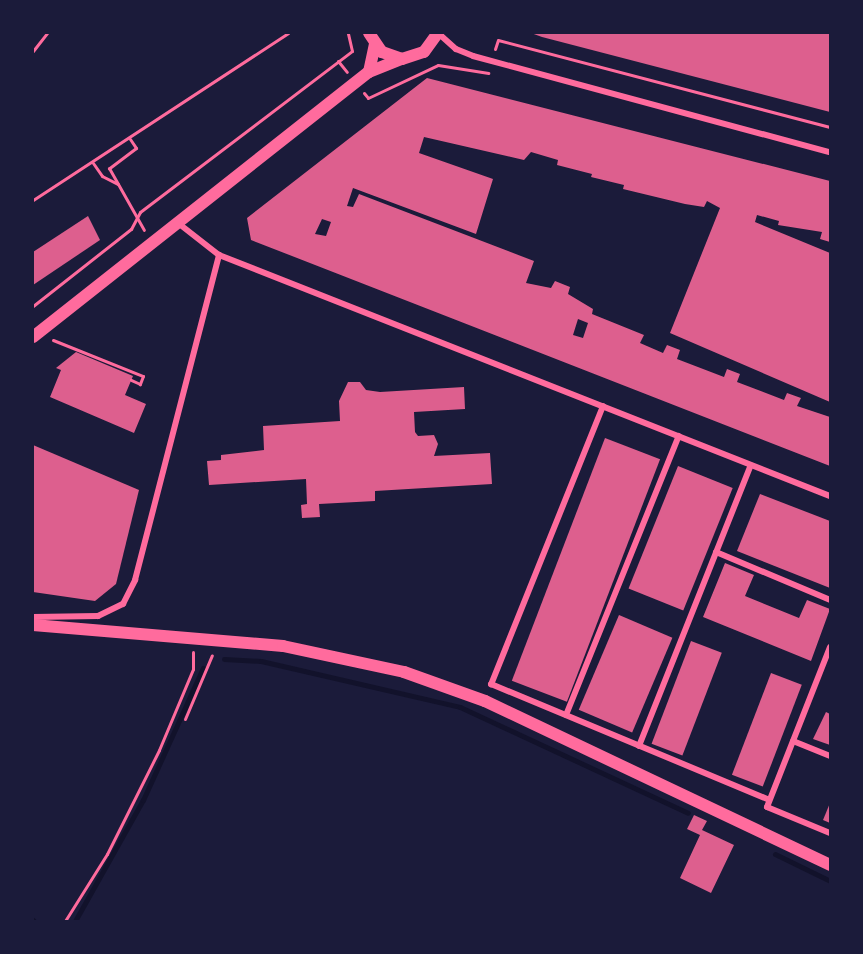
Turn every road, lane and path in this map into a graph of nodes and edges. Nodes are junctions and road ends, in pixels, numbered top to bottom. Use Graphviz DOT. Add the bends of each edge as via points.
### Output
graph roads {
  1 [pos="47,33"];
  2 [pos="288,33"];
  3 [pos="348,33"];
  4 [pos="438,33"];
  5 [pos="372,39"];
  6 [pos="33,51"];
  7 [pos="493,54"];
  8 [pos="402,59"];
  9 [pos="369,72"];
  10 [pos="487,75"];
  11 [pos="368,98"];
  12 [pos="830,127"];
  13 [pos="130,139"];
  14 [pos="830,152"];
  15 [pos="93,163"];
  16 [pos="117,184"];
  17 [pos="33,200"];
  18 [pos="136,218"];
  19 [pos="178,223"];
  20 [pos="152,243"];
  21 [pos="219,255"];
  22 [pos="33,306"];
  23 [pos="35,336"];
  24 [pos="131,380"];
  25 [pos="603,406"];
  26 [pos="679,436"];
  27 [pos="751,465"];
  28 [pos="830,496"];
  29 [pos="716,552"];
  30 [pos="830,600"];
  31 [pos="33,616"];
  32 [pos="33,625"];
  33 [pos="189,636"];
  34 [pos="216,639"];
  35 [pos="830,647"];
  36 [pos="566,716"];
  37 [pos="185,719"];
  38 [pos="793,741"];
  39 [pos="639,746"];
  40 [pos="830,756"];
  41 [pos="768,803"];
  42 [pos="830,833"];
  43 [pos="830,865"];
  44 [pos="65,921"];
  1 -- 6 [label="path"];
  2 -- 13 [label="path"];
  3 -- 18 [label="path" via="352,51"];
  4 -- 8 [label="main road" via="424,52"];
  4 -- 14 [label="street" via="456,49 473,56"];
  5 -- 8 [label="main road" via="382,52"];
  5 -- 9 [label="main road"];
  7 -- 12 [label="path" via="498,40"];
  8 -- 9 [label="main road"];
  9 -- 19 [label="main road"];
  10 -- 11 [label="path" via="438,65"];
  13 -- 15 [label="path"];
  13 -- 16 [label="path" via="136,148 109,168"];
  15 -- 16 [label="path" via="102,177"];
  15 -- 17 [label="path"];
  16 -- 18 [label="path"];
  18 -- 20 [label="path"];
  18 -- 22 [label="path" via="131,229"];
  19 -- 20 [label="main road"];
  19 -- 21 [label="street"];
  20 -- 23 [label="main road"];
  21 -- 25 [label="street"];
  21 -- 31 [label="street" via="135,580 123,604 98,616"];
  23 -- 24 [label="path" via="143,376 140,384"];
  25 -- 26 [label="street"];
  25 -- 36 [label="street" via="490,684"];
  26 -- 27 [label="street"];
  26 -- 36 [label="street"];
  27 -- 28 [label="street"];
  27 -- 29 [label="street"];
  29 -- 30 [label="street"];
  29 -- 39 [label="street"];
  32 -- 33 [label="main road"];
  33 -- 34 [label="main road"];
  33 -- 44 [label="path" via="193,669 159,750 107,854"];
  34 -- 37 [label="path" via="207,671"];
  34 -- 43 [label="main road" via="283,646 404,672 484,701"];
  35 -- 38 [label="street"];
  36 -- 39 [label="street"];
  38 -- 40 [label="street"];
  38 -- 41 [label="street"];
  39 -- 41 [label="street"];
  41 -- 42 [label="street"];
}
